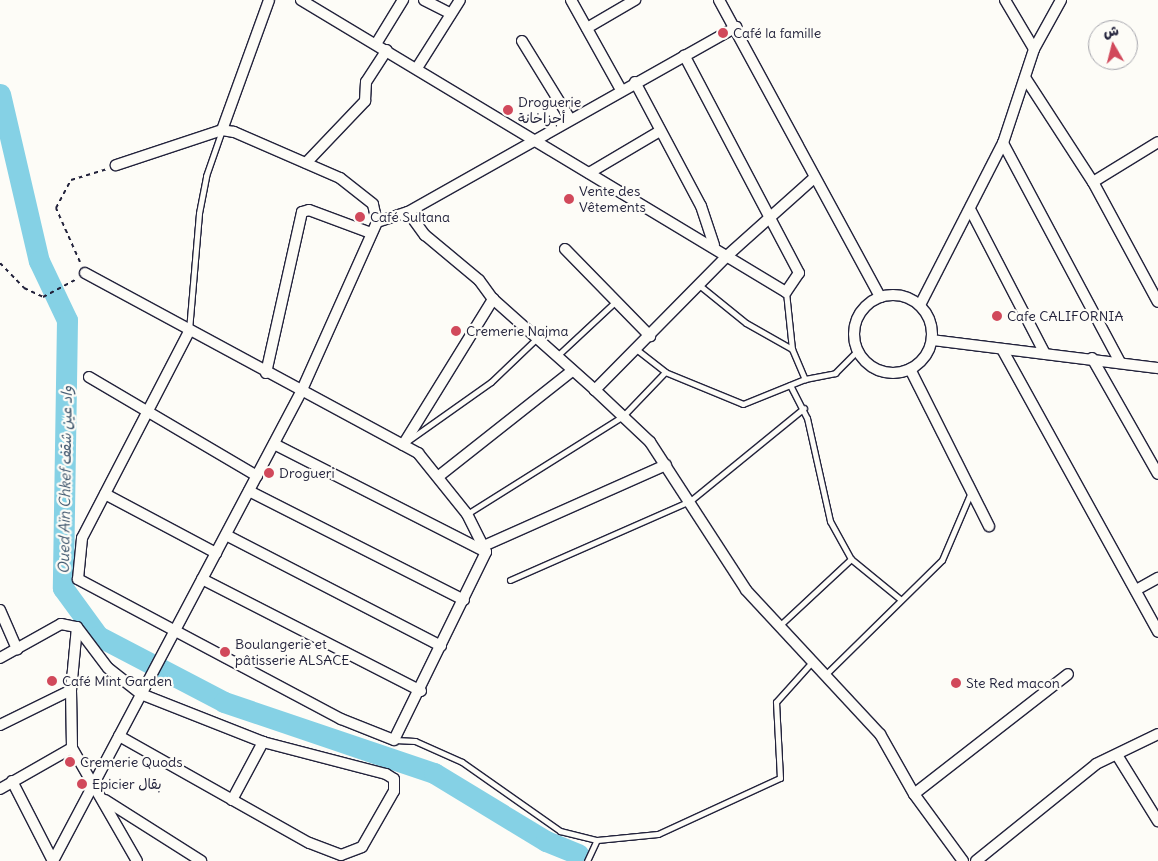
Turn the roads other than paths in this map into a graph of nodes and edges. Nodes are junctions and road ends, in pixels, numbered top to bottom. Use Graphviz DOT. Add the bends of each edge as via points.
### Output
graph roads {
  1 [pos="269,0"];
  2 [pos="301,0"];
  3 [pos="403,0"];
  4 [pos="424,0"];
  5 [pos="460,0"];
  6 [pos="571,0"];
  7 [pos="635,0"];
  8 [pos="719,0"];
  9 [pos="1005,0"];
  10 [pos="1061,0"];
  11 [pos="451,14"];
  12 [pos="736,27"];
  13 [pos="587,28"];
  14 [pos="522,42"];
  15 [pos="376,44"];
  16 [pos="387,50"];
  17 [pos="1034,50"];
  18 [pos="684,55"];
  19 [pos="417,68"];
  20 [pos="1026,79"];
  21 [pos="635,82"];
  22 [pos="621,90"];
  23 [pos="570,119"];
  24 [pos="222,130"];
  25 [pos="660,131"];
  26 [pos="534,139"];
  27 [pos="1158,142"];
  28 [pos="1003,143"];
  29 [pos="306,163"];
  30 [pos="116,165"];
  31 [pos="589,173"];
  32 [pos="814,178"];
  33 [pos="1093,182"];
  34 [pos="971,211"];
  35 [pos="408,212"];
  36 [pos="768,220"];
  37 [pos="377,222"];
  38 [pos="371,233"];
  39 [pos="714,246"];
  40 [pos="565,249"];
  41 [pos="728,255"];
  42 [pos="85,273"];
  43 [pos="699,285"];
  44 [pos="786,292"];
  45 [pos="880,297"];
  46 [pos="493,299"];
  47 [pos="616,301"];
  48 [pos="1158,302"];
  49 [pos="920,305"];
  50 [pos="189,332"];
  51 [pos="650,336"];
  52 [pos="537,338"];
  53 [pos="932,340"];
  54 [pos="792,349"];
  55 [pos="1002,349"];
  56 [pos="636,350"];
  57 [pos="857,351"];
  58 [pos="1045,354"];
  59 [pos="556,356"];
  60 [pos="1092,358"];
  61 [pos="1120,362"];
  62 [pos="1158,368"];
  63 [pos="910,369"];
  64 [pos="572,372"];
  65 [pos="665,372"];
  66 [pos="266,373"];
  67 [pos="89,377"];
  68 [pos="806,379"];
  69 [pos="790,385"];
  70 [pos="595,390"];
  71 [pos="301,392"];
  72 [pos="804,408"];
  73 [pos="148,411"];
  74 [pos="623,416"];
  75 [pos="274,444"];
  76 [pos="403,444"];
  77 [pos="666,465"];
  78 [pos="1158,474"];
  79 [pos="256,476"];
  80 [pos="439,476"];
  81 [pos="249,491"];
  82 [pos="971,492"];
  83 [pos="105,494"];
  84 [pos="690,501"];
  85 [pos="467,514"];
  86 [pos="989,526"];
  87 [pos="226,535"];
  88 [pos="486,548"];
  89 [pos="216,553"];
  90 [pos="851,559"];
  91 [pos="1158,578"];
  92 [pos="202,580"];
  93 [pos="510,580"];
  94 [pos="1136,590"];
  95 [pos="900,599"];
  96 [pos="464,600"];
  97 [pos="0,610"];
  98 [pos="77,627"];
  99 [pos="778,627"];
  100 [pos="1158,632"];
  101 [pos="174,634"];
  102 [pos="442,646"];
  103 [pos="17,649"];
  104 [pos="0,658"];
  105 [pos="811,663"];
  106 [pos="1068,674"];
  107 [pos="825,675"];
  108 [pos="70,690"];
  109 [pos="420,691"];
  110 [pos="141,694"];
  111 [pos="0,725"];
  112 [pos="1158,734"];
  113 [pos="119,736"];
  114 [pos="394,740"];
  115 [pos="263,742"];
  116 [pos="72,748"];
  117 [pos="1116,755"];
  118 [pos="12,781"];
  119 [pos="94,784"];
  120 [pos="0,788"];
  121 [pos="914,794"];
  122 [pos="104,799"];
  123 [pos="232,800"];
  124 [pos="1158,821"];
  125 [pos="597,840"];
  126 [pos="323,850"];
  127 [pos="137,861"];
  128 [pos="201,861"];
  129 [pos="318,861"];
  130 [pos="587,861"];
  131 [pos="963,861"];
  132 [pos="976,861"];
  1 -- 24 [label="street"];
  2 -- 15 [label="street"];
  3 -- 15 [label="street"];
  4 -- 11 [label="street"];
  5 -- 11 [label="street"];
  6 -- 13 [label="street"];
  7 -- 13 [label="street"];
  8 -- 12 [label="street"];
  9 -- 17 [label="street"];
  10 -- 17 [label="street"];
  11 -- 19 [label="street"];
  12 -- 18 [label="street"];
  12 -- 32 [label="street"];
  13 -- 22 [label="street"];
  14 -- 23 [label="street"];
  15 -- 16 [label="street"];
  16 -- 19 [label="street"];
  16 -- 29 [label="street" via="366,82 365,101"];
  17 -- 20 [label="street"];
  18 -- 21 [label="street"];
  18 -- 36 [label="street"];
  19 -- 26 [label="street"];
  20 -- 28 [label="street"];
  20 -- 33 [label="street"];
  21 -- 22 [label="street"];
  21 -- 25 [label="street"];
  22 -- 23 [label="street"];
  23 -- 26 [label="street"];
  24 -- 29 [label="street"];
  24 -- 30 [label="street"];
  24 -- 50 [label="lane" via="206,176 199,213"];
  25 -- 31 [label="street"];
  25 -- 39 [label="street" via="701,206"];
  26 -- 31 [label="street"];
  26 -- 35 [label="street"];
  27 -- 33 [label="street"];
  28 -- 34 [label="street"];
  28 -- 61 [label="street"];
  29 -- 37 [label="street" via="365,196 373,204"];
  31 -- 39 [label="street"];
  32 -- 36 [label="street"];
  32 -- 45 [label="street"];
  33 -- 48 [label="street"];
  34 -- 49 [label="street"];
  34 -- 58 [label="street"];
  35 -- 37 [label="street"];
  35 -- 46 [label="street" via="425,235 479,280"];
  36 -- 41 [label="street"];
  36 -- 44 [label="street" via="799,273"];
  37 -- 38 [label="street"];
  38 -- 66 [label="street" via="309,210 302,212"];
  38 -- 71 [label="street"];
  39 -- 41 [label="street"];
  40 -- 47 [label="street"];
  41 -- 43 [label="street"];
  41 -- 44 [label="street" via="780,293"];
  42 -- 50 [label="street"];
  43 -- 51 [label="street"];
  43 -- 54 [label="lane" via="746,323"];
  44 -- 54 [label="lane"];
  45 -- 49 [label="street" via="899,295"];
  45 -- 57 [label="street" via="864,307 856,319"];
  46 -- 52 [label="street"];
  46 -- 76 [label="street"];
  47 -- 51 [label="street"];
  47 -- 59 [label="lane"];
  49 -- 53 [label="street" via="930,321"];
  50 -- 66 [label="street"];
  50 -- 73 [label="street"];
  51 -- 56 [label="street"];
  52 -- 59 [label="street"];
  52 -- 76 [label="lane" via="491,382"];
  53 -- 55 [label="street"];
  53 -- 63 [label="street" via="924,357"];
  54 -- 68 [label="lane"];
  55 -- 58 [label="street"];
  55 -- 94 [label="street"];
  56 -- 65 [label="lane"];
  56 -- 70 [label="street"];
  57 -- 63 [label="street" via="882,372"];
  57 -- 68 [label="lane" via="836,374"];
  58 -- 60 [label="street"];
  59 -- 64 [label="street"];
  60 -- 61 [label="street"];
  60 -- 78 [label="street"];
  61 -- 62 [label="street"];
  63 -- 82 [label="street"];
  64 -- 70 [label="street"];
  64 -- 80 [label="street"];
  65 -- 69 [label="lane" via="743,404"];
  65 -- 74 [label="lane"];
  66 -- 71 [label="street"];
  67 -- 73 [label="street"];
  68 -- 69 [label="lane"];
  69 -- 72 [label="lane"];
  70 -- 74 [label="street"];
  71 -- 75 [label="street"];
  71 -- 76 [label="street"];
  72 -- 84 [label="lane"];
  72 -- 90 [label="lane" via="830,521"];
  73 -- 79 [label="street"];
  73 -- 83 [label="street"];
  74 -- 77 [label="street"];
  74 -- 85 [label="lane"];
  75 -- 79 [label="street"];
  75 -- 88 [label="street"];
  76 -- 80 [label="street"];
  77 -- 84 [label="street"];
  77 -- 88 [label="street"];
  79 -- 81 [label="street"];
  80 -- 85 [label="street"];
  81 -- 87 [label="street"];
  81 -- 96 [label="street"];
  82 -- 86 [label="street"];
  82 -- 95 [label="lane" via="948,552"];
  83 -- 89 [label="street"];
  83 -- 101 [label="street" via="82,538 78,579"];
  84 -- 93 [label="lane"];
  84 -- 99 [label="street" via="746,590"];
  85 -- 88 [label="street"];
  87 -- 89 [label="street"];
  87 -- 102 [label="street"];
  88 -- 96 [label="street"];
  89 -- 92 [label="street"];
  90 -- 95 [label="lane"];
  90 -- 99 [label="lane"];
  91 -- 94 [label="street"];
  92 -- 101 [label="street"];
  92 -- 109 [label="street"];
  94 -- 100 [label="street"];
  95 -- 107 [label="lane"];
  96 -- 102 [label="street"];
  97 -- 103 [label="street"];
  98 -- 103 [label="street" via="72,623 61,624"];
  98 -- 108 [label="street"];
  98 -- 110 [label="street" via="108,668"];
  99 -- 105 [label="street"];
  101 -- 110 [label="street"];
  101 -- 114 [label="street" via="341,719"];
  102 -- 109 [label="street"];
  103 -- 104 [label="street"];
  105 -- 107 [label="street"];
  105 -- 125 [label="lane" via="776,702 782,770 774,784 672,831"];
  106 -- 121 [label="street"];
  107 -- 121 [label="street" via="880,734"];
  108 -- 111 [label="street"];
  108 -- 116 [label="street"];
  109 -- 114 [label="street"];
  110 -- 113 [label="street"];
  110 -- 115 [label="street"];
  112 -- 117 [label="street"];
  113 -- 119 [label="street"];
  113 -- 123 [label="street"];
  114 -- 125 [label="lane" via="433,748 511,795 560,831"];
  115 -- 123 [label="street"];
  115 -- 126 [label="street" via="394,779 394,791 362,847 341,854"];
  116 -- 118 [label="street"];
  116 -- 119 [label="street"];
  117 -- 124 [label="street"];
  117 -- 132 [label="street" via="1096,764"];
  118 -- 119 [label="street" via="53,861"];
  118 -- 120 [label="street"];
  119 -- 122 [label="street"];
  121 -- 131 [label="street"];
  122 -- 127 [label="street"];
  122 -- 128 [label="street"];
  123 -- 126 [label="street"];
  125 -- 130 [label="lane"];
  126 -- 129 [label="street"];
}
